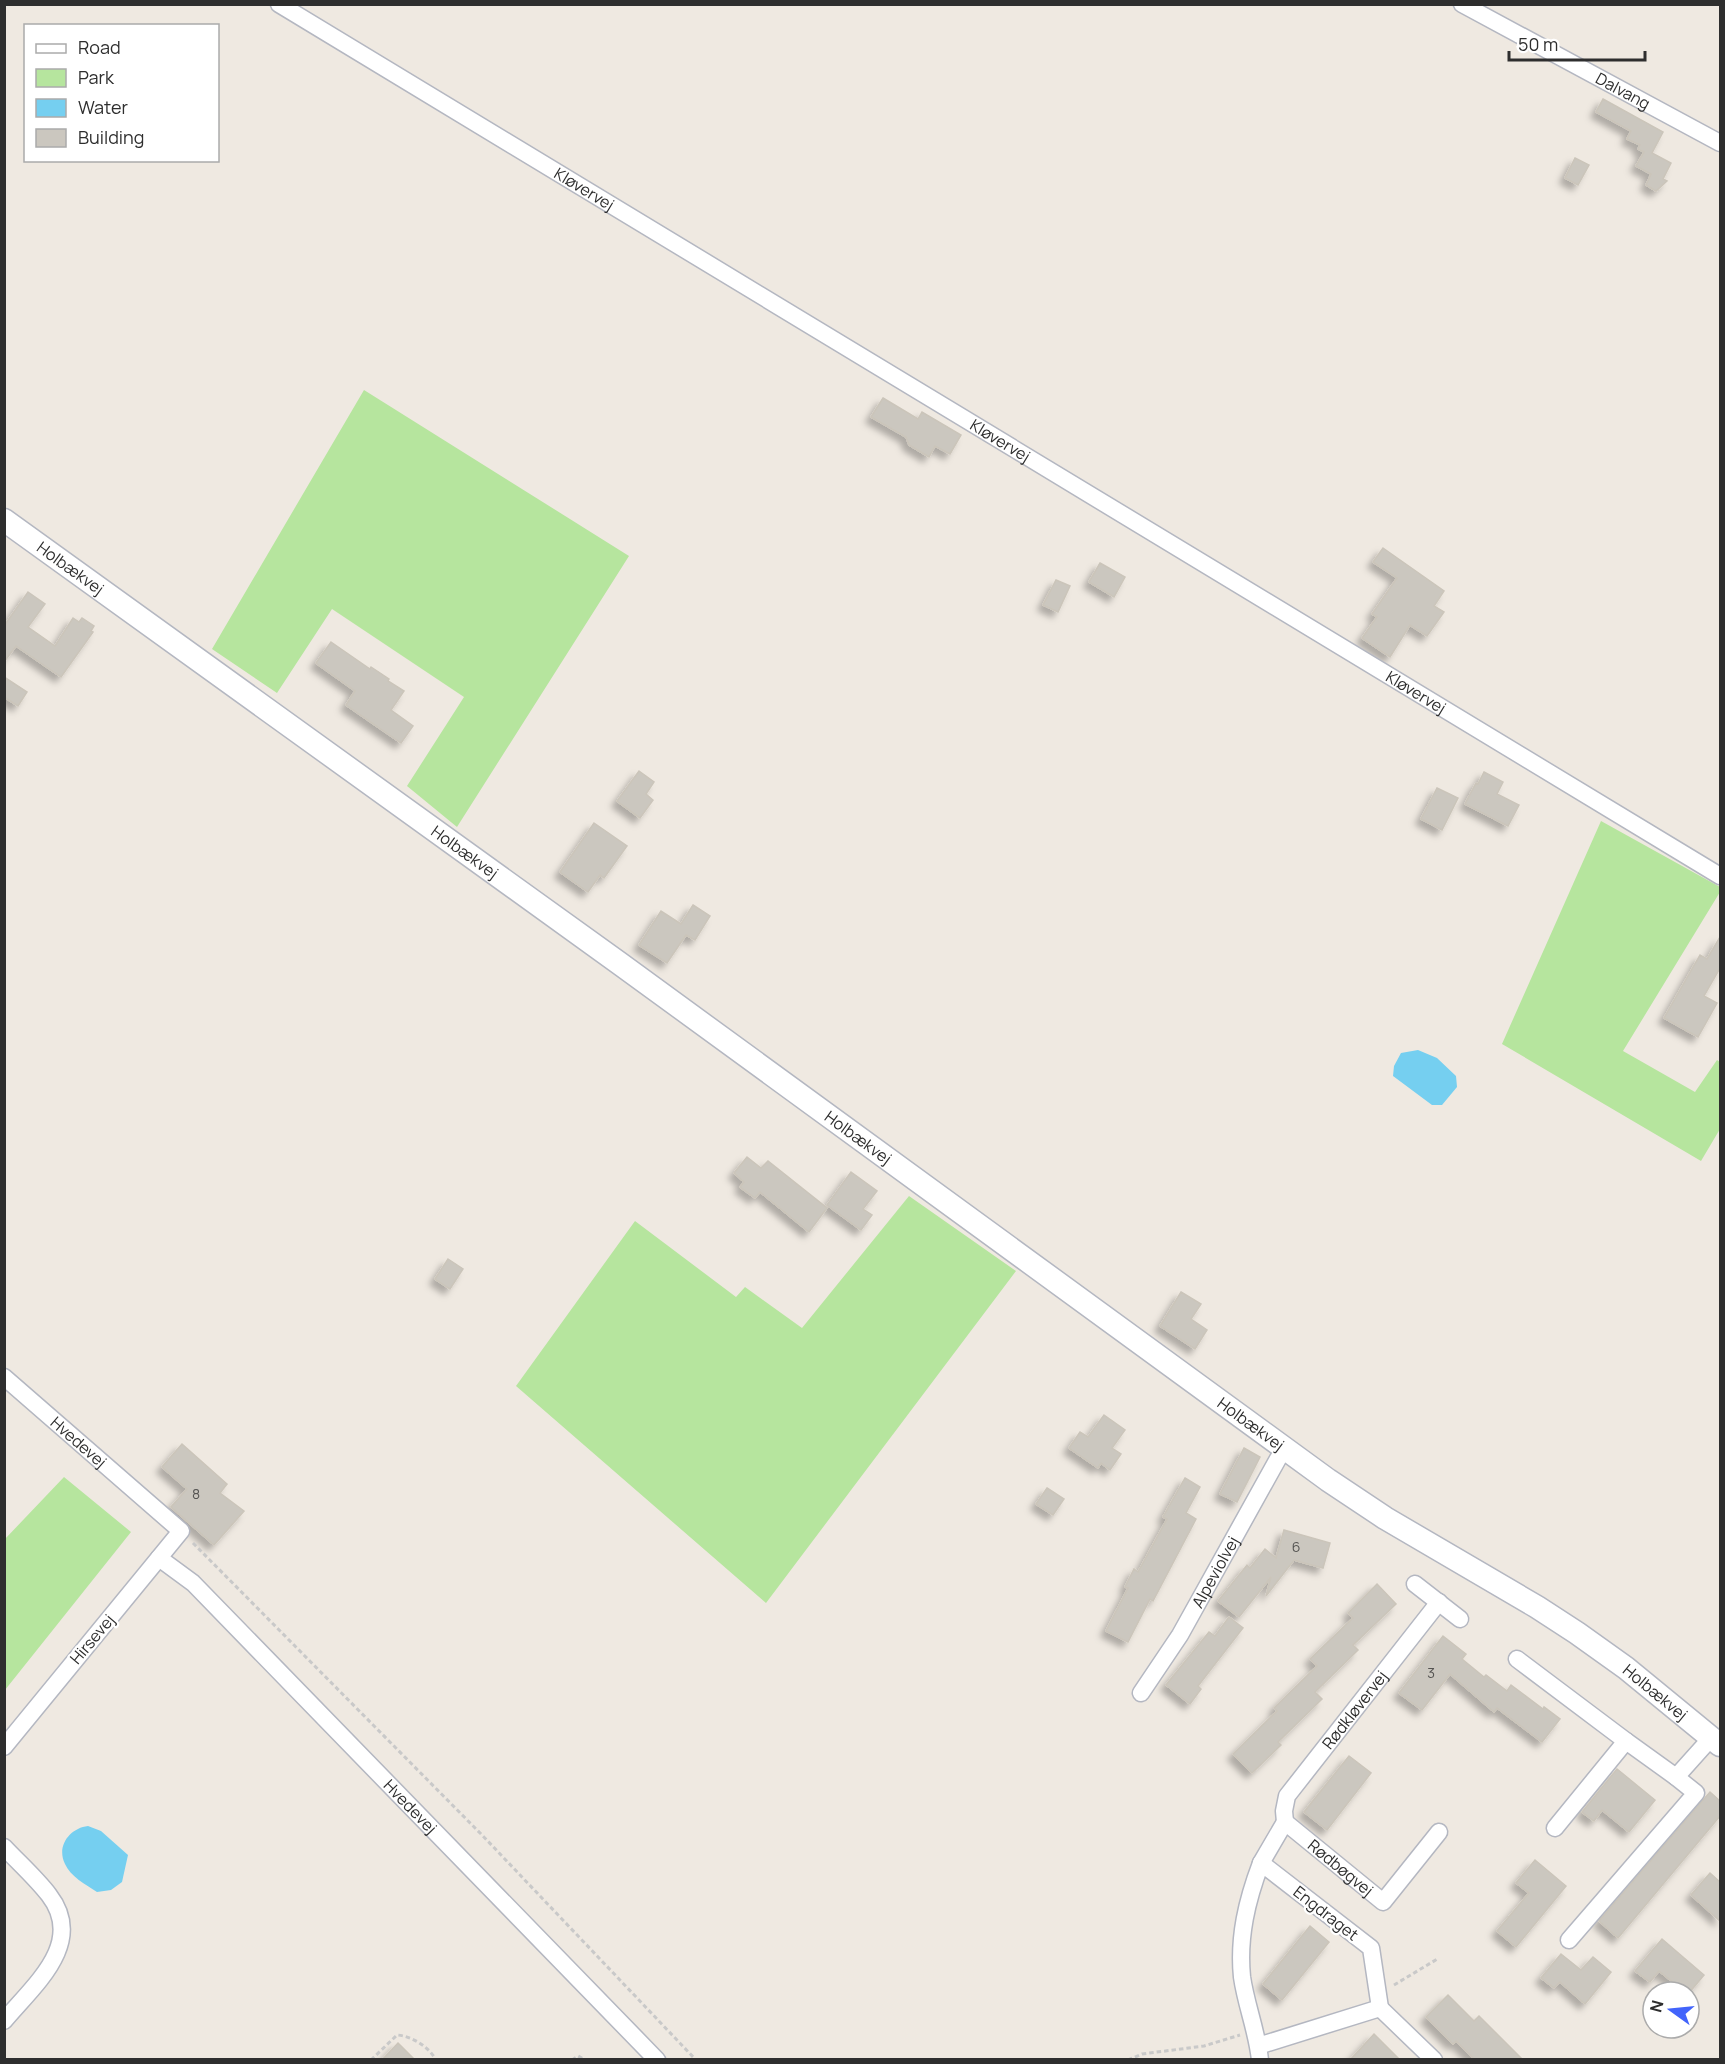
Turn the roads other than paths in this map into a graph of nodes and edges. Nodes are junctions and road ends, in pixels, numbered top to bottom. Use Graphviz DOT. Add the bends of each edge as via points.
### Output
graph roads {
  1 [pos="279,4"];
  2 [pos="1462,4"];
  3 [pos="1720,143"];
  4 [pos="4,520"];
  5 [pos="1720,876"];
  6 [pos="4,1377"];
  7 [pos="1284,1448"];
  8 [pos="181,1531"];
  9 [pos="159,1558"];
  10 [pos="1415,1584"];
  11 [pos="1439,1602"];
  12 [pos="1460,1619"];
  13 [pos="1517,1659"];
  14 [pos="1141,1693"];
  15 [pos="1626,1741"];
  16 [pos="1716,1742"];
  17 [pos="4,1747"];
  18 [pos="1676,1778"];
  19 [pos="1285,1822"];
  20 [pos="1555,1828"];
  21 [pos="1439,1832"];
  22 [pos="4,1847"];
  23 [pos="1261,1863"];
  24 [pos="1569,1940"];
  25 [pos="1380,2008"];
  26 [pos="4,2020"];
  27 [pos="1259,2053"];
  28 [pos="657,2060"];
  29 [pos="1434,2060"];
  1 -- 5 [label="street, Kløvervej"];
  2 -- 3 [label="street, Dalvang"];
  4 -- 7 [label="street, Holbækvej"];
  6 -- 8 [label="street, Hvedevej"];
  7 -- 14 [label="street, Alpeviolvej" via="1180,1635"];
  7 -- 16 [label="street, Holbækvej" via="1385,1518 1577,1632"];
  8 -- 9 [label="street, Hirsevej"];
  9 -- 17 [label="street, Hirsevej"];
  9 -- 28 [label="street, Hvedevej" via="201,1591"];
  10 -- 11 [label="street"];
  11 -- 12 [label="street"];
  11 -- 19 [label="street, Rødkløvervej" via="1287,1796"];
  13 -- 15 [label="street"];
  15 -- 18 [label="street"];
  15 -- 20 [label="street"];
  16 -- 18 [label="street"];
  18 -- 24 [label="street" via="1696,1793"];
  19 -- 21 [label="street, Rødbøgvej" via="1383,1902"];
  19 -- 23 [label="street"];
  22 -- 26 [label="street" via="50,1896 60,1917 62,1935 56,1959"];
  23 -- 25 [label="street, Engdraget" via="1371,1948"];
  23 -- 27 [label="street" via="1248,1899 1241,1937 1242,1978"];
  25 -- 27 [label="street"];
  25 -- 29 [label="street"];
}
